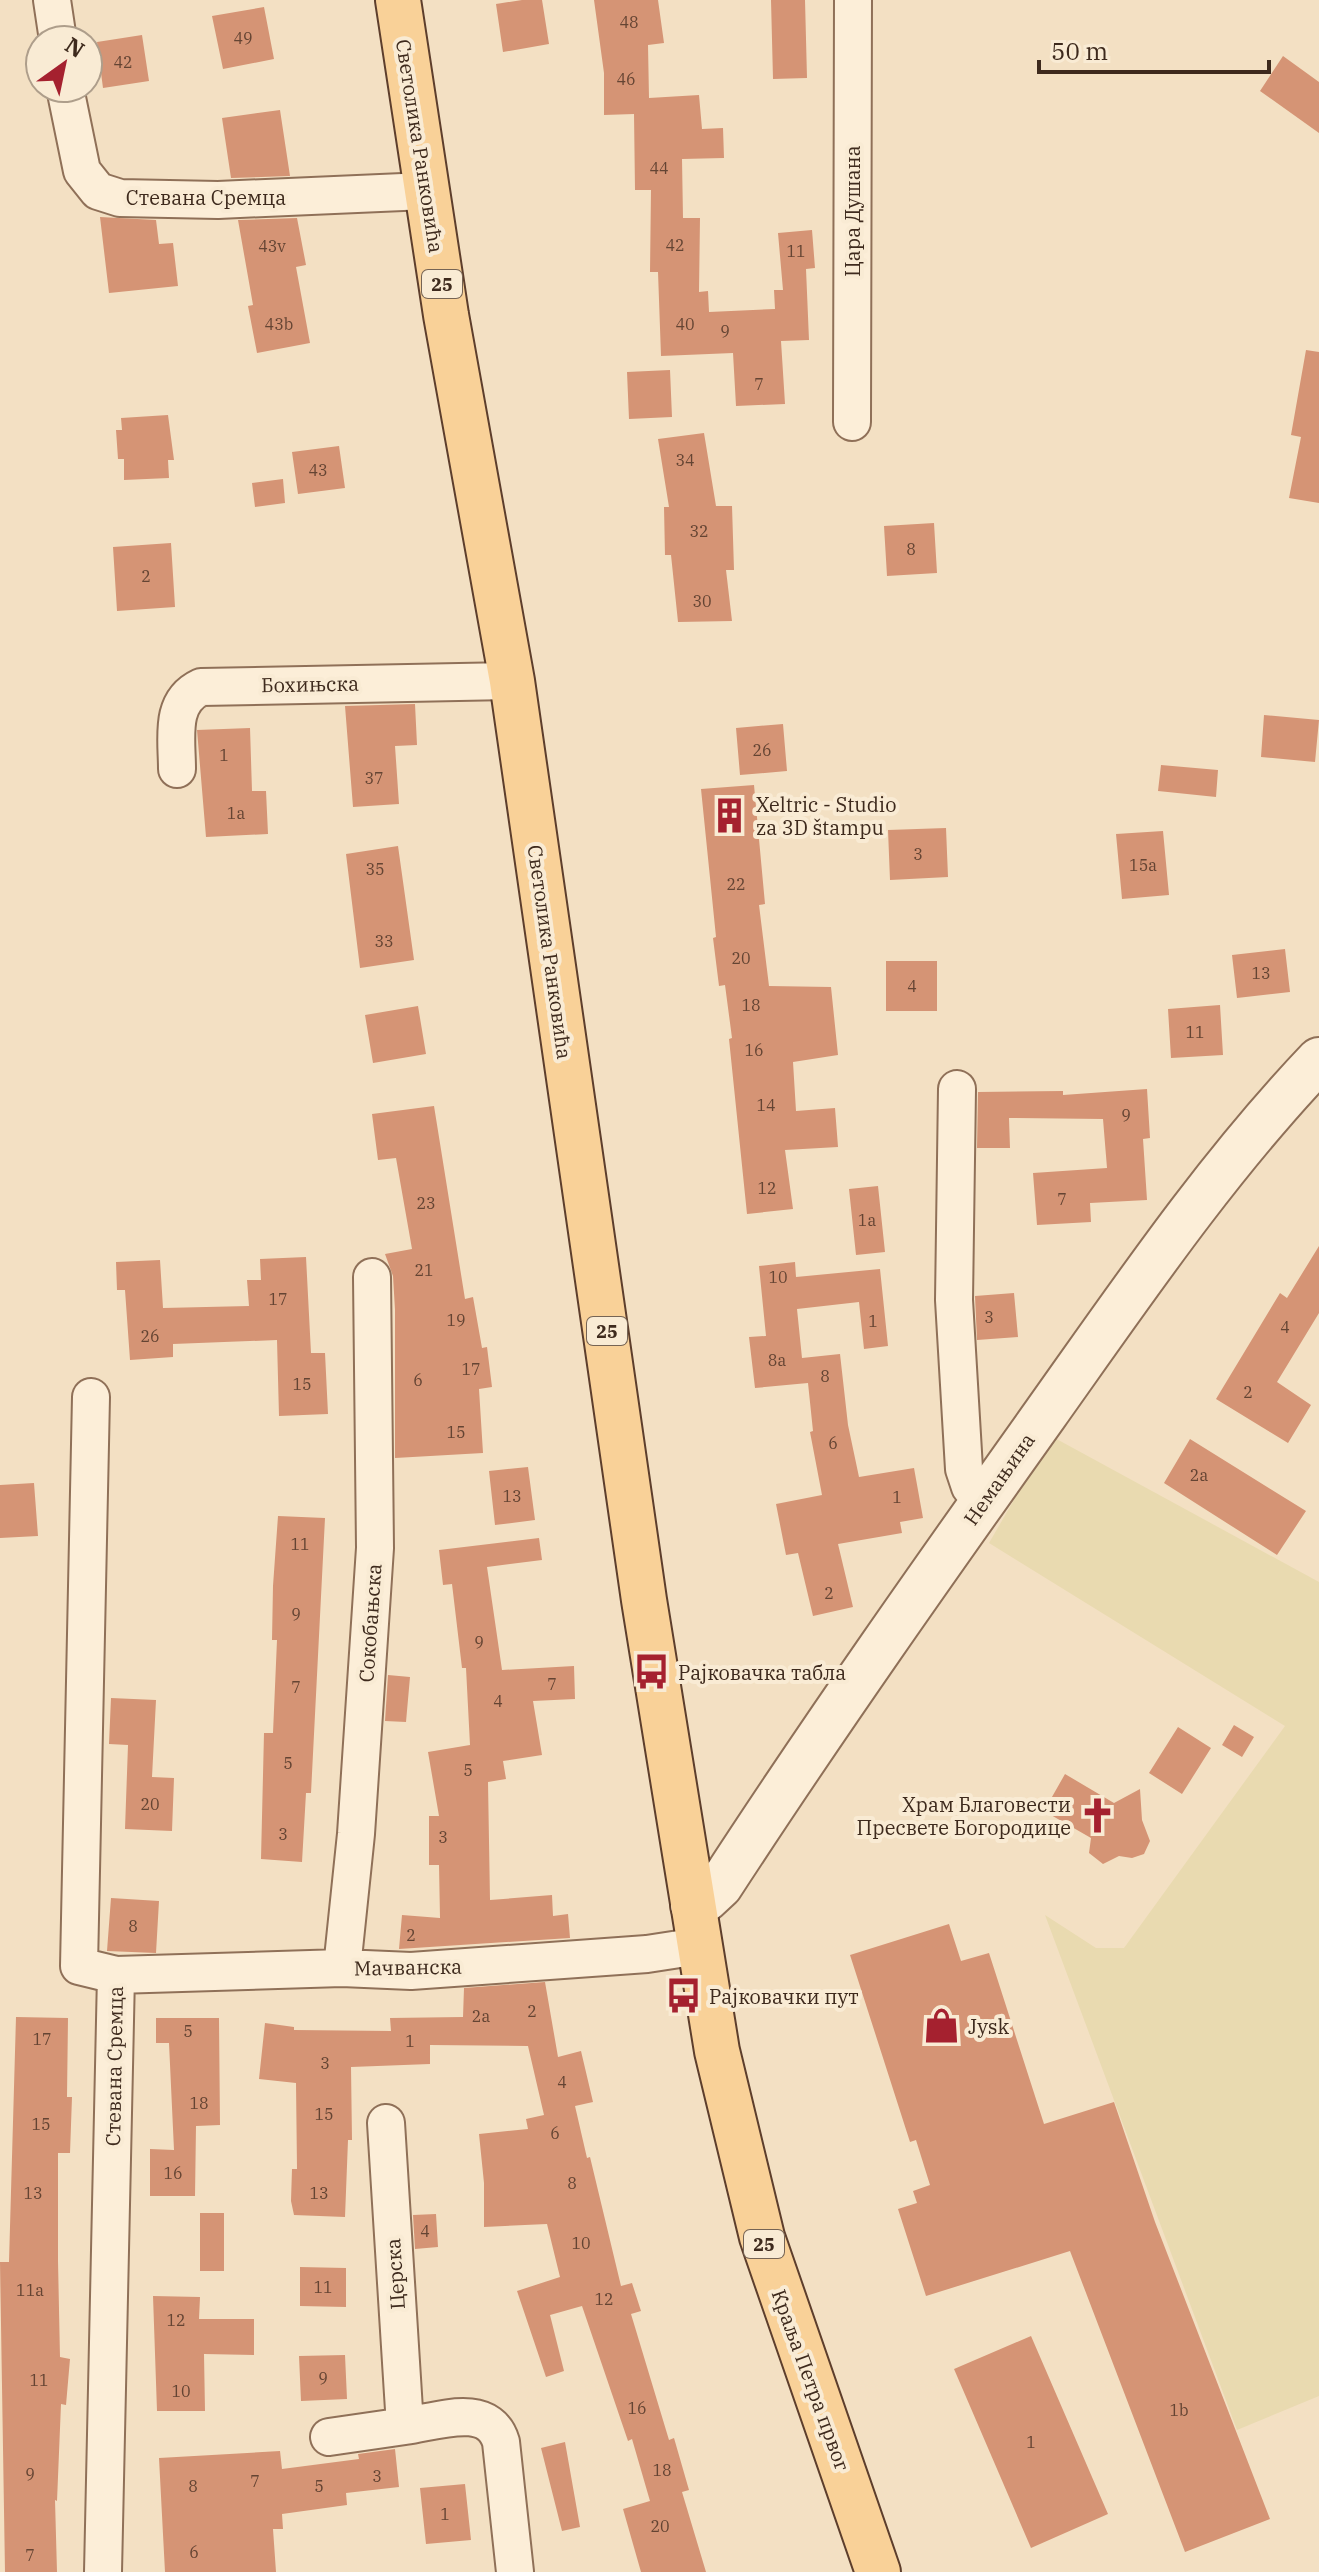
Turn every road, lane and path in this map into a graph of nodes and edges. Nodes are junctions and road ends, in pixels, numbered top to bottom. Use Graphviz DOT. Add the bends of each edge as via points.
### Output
graph roads {
  1 [pos="52,0"];
  2 [pos="398,0"];
  3 [pos="853,0"];
  4 [pos="56,24"];
  5 [pos="68,104"];
  6 [pos="426,191"];
  7 [pos="852,422"];
  8 [pos="512,681"];
  9 [pos="177,769"];
  10 [pos="1319,1060"];
  11 [pos="957,1089"];
  12 [pos="372,1277"];
  13 [pos="91,1397"];
  14 [pos="983,1501"];
  15 [pos="696,1926"];
  16 [pos="342,1968"];
  17 [pos="116,1975"];
  18 [pos="386,2123"];
  19 [pos="405,2426"];
  20 [pos="329,2437"];
  21 [pos="103,2572"];
  22 [pos="515,2572"];
  23 [pos="878,2572"];
  1 -- 4 [label="street"];
  2 -- 6 [label="main road, Светолика Ранковића / 25"];
  3 -- 7 [label="street, Цара Душана"];
  5 -- 6 [label="street, Стевана Сремца" via="82,171 109,196 218,200"];
  6 -- 8 [label="main road, Светолика Ранковића / 25"];
  8 -- 9 [label="street, Бохињска" via="201,687 178,707"];
  8 -- 15 [label="main road, Светолика Ранковића / 25"];
  10 -- 14 [label="street, Немањина" via="1266,1116 1177,1229"];
  11 -- 14 [label="street" via="954,1300 963,1453 970,1487"];
  12 -- 16 [label="street, Сокобањска" via="375,1548"];
  13 -- 17 [label="street, Стевана Сремца" via="79,1966"];
  14 -- 15 [label="street, Немањина" via="720,1886 706,1899"];
  15 -- 16 [label="street, Мачванска" via="647,1954 411,1971"];
  15 -- 23 [label="main road, Краља Петра првог / 25" via="753,2209"];
  16 -- 17 [label="street, Мачванска"];
  17 -- 21 [label="street, Стевана Сремца"];
  18 -- 19 [label="street, Церска"];
  19 -- 20 [label="street"];
  19 -- 22 [label="street" via="476,2416 492,2424 501,2442"];
}
